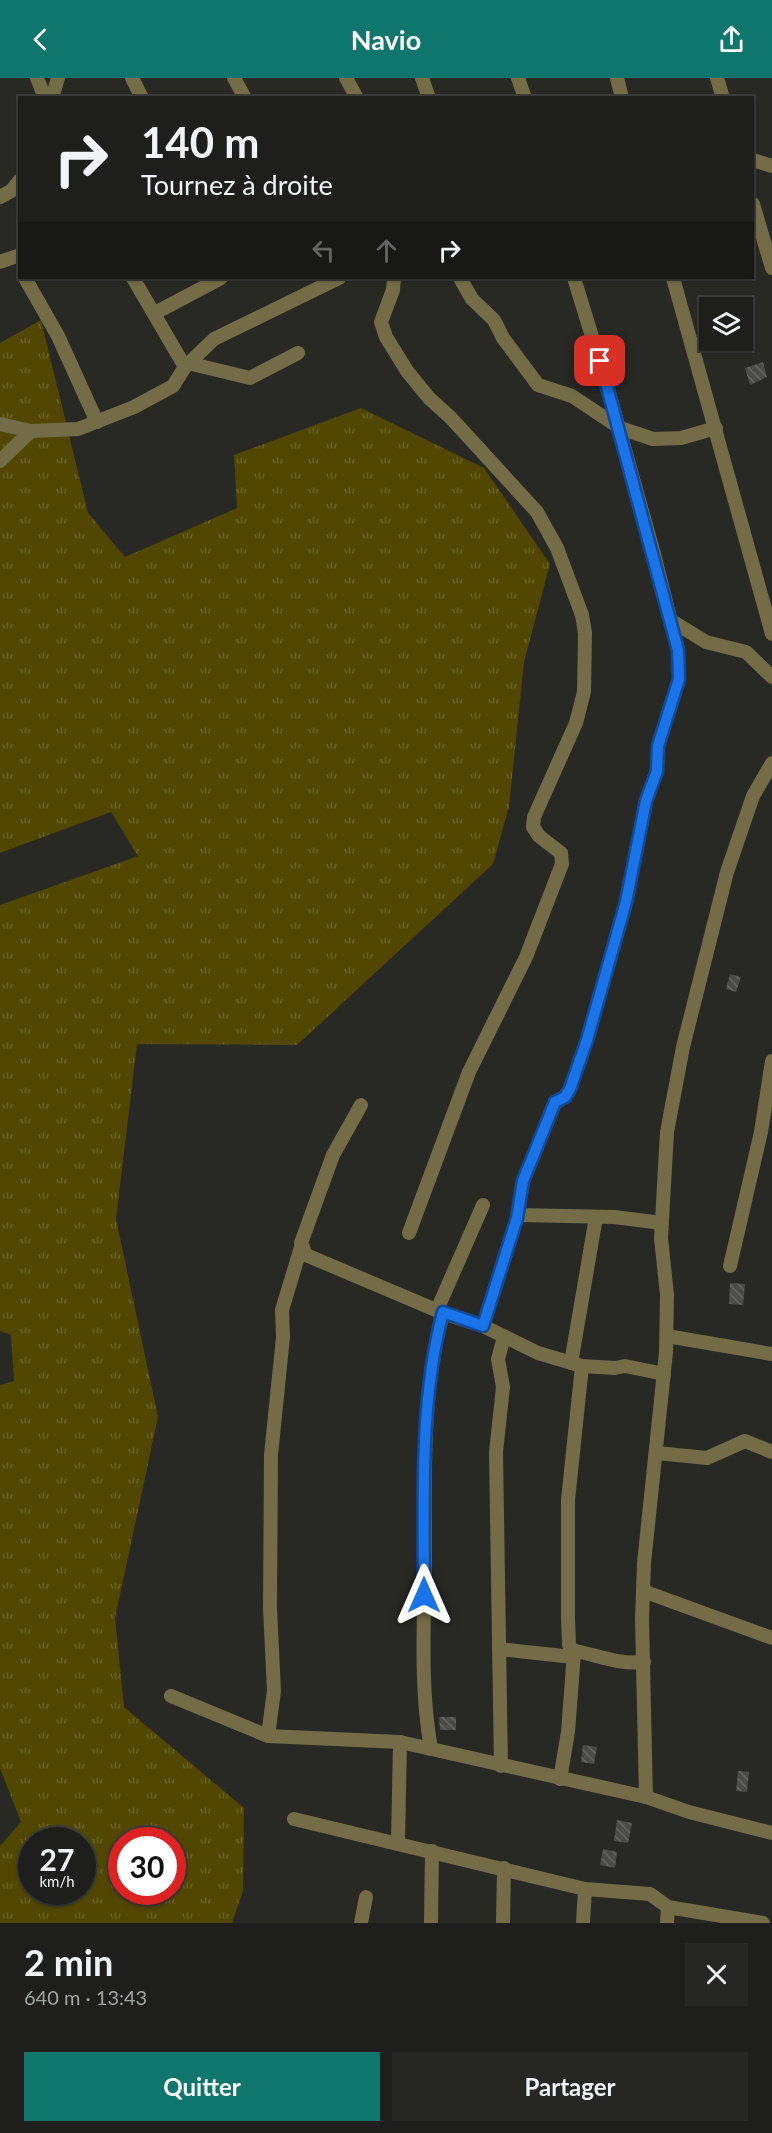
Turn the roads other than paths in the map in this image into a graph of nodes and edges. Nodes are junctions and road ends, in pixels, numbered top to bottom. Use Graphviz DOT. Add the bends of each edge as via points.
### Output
graph roads {
  1 [pos="36,78"];
  2 [pos="58,78"];
  3 [pos="133,78"];
  4 [pos="142,78"];
  5 [pos="234,78"];
  6 [pos="346,78"];
  7 [pos="422,78"];
  8 [pos="518,78"];
  9 [pos="617,78"];
  10 [pos="717,78"];
  11 [pos="44,96"];
  12 [pos="53,96"];
  13 [pos="141,96"];
  14 [pos="244,96"];
  15 [pos="356,96"];
  16 [pos="428,96"];
  17 [pos="524,96"];
  18 [pos="622,96"];
  19 [pos="722,96"];
  20 [pos="754,160"];
  21 [pos="772,166"];
  22 [pos="18,182"];
  23 [pos="0,197"];
  24 [pos="754,207"];
  25 [pos="772,268"];
  26 [pos="26,279"];
  27 [pos="134,279"];
  28 [pos="219,279"];
  29 [pos="337,279"];
  30 [pos="394,279"];
  31 [pos="461,279"];
  32 [pos="574,279"];
  33 [pos="673,279"];
  34 [pos="155,313"];
  35 [pos="298,353"];
  36 [pos="186,365"];
  37 [pos="97,422"];
  38 [pos="0,424"];
  39 [pos="620,428"];
  40 [pos="716,428"];
  41 [pos="31,431"];
  42 [pos="0,461"];
  43 [pos="670,621"];
  44 [pos="772,634"];
  45 [pos="772,677"];
  46 [pos="772,763"];
  47 [pos="772,1061"];
  48 [pos="770,1091"];
  49 [pos="361,1105"];
  50 [pos="766,1134"];
  51 [pos="483,1205"];
  52 [pos="517,1215"];
  53 [pos="596,1217"];
  54 [pos="662,1223"];
  55 [pos="409,1233"];
  56 [pos="301,1247"];
  57 [pos="730,1266"];
  58 [pos="440,1311"];
  59 [pos="483,1326"];
  60 [pos="667,1336"];
  61 [pos="504,1337"];
  62 [pos="772,1354"];
  63 [pos="576,1365"];
  64 [pos="664,1374"];
  65 [pos="772,1452"];
  66 [pos="657,1453"];
  67 [pos="643,1591"];
  68 [pos="772,1638"];
  69 [pos="499,1649"];
  70 [pos="573,1654"];
  71 [pos="644,1662"];
  72 [pos="171,1696"];
  73 [pos="268,1736"];
  74 [pos="400,1742"];
  75 [pos="431,1749"];
  76 [pos="501,1766"];
  77 [pos="560,1779"];
  78 [pos="646,1797"];
  79 [pos="294,1819"];
  80 [pos="772,1833"];
  81 [pos="398,1843"];
  82 [pos="432,1851"];
  83 [pos="504,1868"];
  84 [pos="585,1889"];
  85 [pos="366,1898"];
  86 [pos="668,1906"];
  87 [pos="361,1923"];
  88 [pos="431,1923"];
  89 [pos="503,1923"];
  90 [pos="584,1923"];
  91 [pos="667,1923"];
  92 [pos="763,1923"];
  1 -- 11 [label="street"];
  2 -- 12 [label="street"];
  3 -- 4 [label="street"];
  3 -- 13 [label="street"];
  5 -- 14 [label="street"];
  6 -- 15 [label="street"];
  7 -- 16 [label="street"];
  8 -- 17 [label="street"];
  9 -- 18 [label="street"];
  10 -- 19 [label="street"];
  20 -- 21 [label="street"];
  22 -- 23 [label="street"];
  24 -- 25 [label="street"];
  26 -- 37 [label="street" via="58,336"];
  27 -- 34 [label="street"];
  28 -- 34 [label="street"];
  29 -- 36 [label="street" via="221,335"];
  30 -- 55 [label="street" via="381,322 386,337 406,371 429,398 537,512 557,548 585,633 584,692 576,723 533,827 561,853 562,864 526,957 464,1083"];
  31 -- 39 [label="street" via="536,383 572,396"];
  32 -- 39 [label="street"];
  33 -- 40 [label="street"];
  34 -- 36 [label="street"];
  35 -- 36 [label="street" via="250,378"];
  36 -- 37 [label="street" via="166,391"];
  37 -- 41 [label="street" via="78,429"];
  38 -- 41 [label="street"];
  39 -- 40 [label="street" via="666,440"];
  39 -- 43 [label="street"];
  40 -- 44 [label="street"];
  41 -- 42 [label="street"];
  43 -- 45 [label="street" via="706,642 746,652"];
  43 -- 52 [label="street" via="678,650 679,679 658,746 657,771 646,801 626,902 570,1089 555,1102 523,1181"];
  46 -- 54 [label="street" via="753,796 728,872 683,1047 667,1132"];
  47 -- 48 [label="street"];
  48 -- 50 [label="street"];
  49 -- 56 [label="street" via="333,1155"];
  50 -- 57 [label="street"];
  51 -- 58 [label="street"];
  52 -- 53 [label="street"];
  52 -- 59 [label="street"];
  53 -- 54 [label="street"];
  53 -- 63 [label="street"];
  54 -- 60 [label="street"];
  56 -- 58 [label="street" via="306,1255"];
  56 -- 73 [label="street" via="282,1310 283,1337 271,1455 274,1691"];
  58 -- 59 [label="street"];
  58 -- 75 [label="street" via="426,1442 423,1652 424,1710"];
  59 -- 61 [label="street"];
  60 -- 62 [label="street"];
  60 -- 64 [label="street"];
  61 -- 63 [label="street"];
  61 -- 69 [label="street" via="498,1359 503,1386 496,1452"];
  63 -- 64 [label="street" via="625,1366"];
  63 -- 70 [label="street" via="568,1500 568,1618"];
  64 -- 66 [label="street"];
  65 -- 66 [label="street" via="745,1441 707,1458"];
  66 -- 67 [label="street"];
  67 -- 68 [label="street"];
  67 -- 71 [label="street"];
  69 -- 70 [label="street"];
  69 -- 76 [label="street"];
  70 -- 71 [label="street" via="599,1655 619,1663"];
  70 -- 77 [label="street" via="568,1732"];
  71 -- 78 [label="street"];
  72 -- 73 [label="street"];
  73 -- 74 [label="street"];
  74 -- 75 [label="street"];
  74 -- 81 [label="street"];
  75 -- 76 [label="street"];
  76 -- 77 [label="street"];
  77 -- 78 [label="street"];
  78 -- 80 [label="street"];
  79 -- 81 [label="street"];
  81 -- 82 [label="street"];
  82 -- 83 [label="street"];
  82 -- 88 [label="street"];
  83 -- 84 [label="street"];
  83 -- 89 [label="street"];
  84 -- 86 [label="street" via="650,1894"];
  84 -- 90 [label="street"];
  85 -- 87 [label="street"];
  86 -- 91 [label="street"];
  86 -- 92 [label="street"];
}
